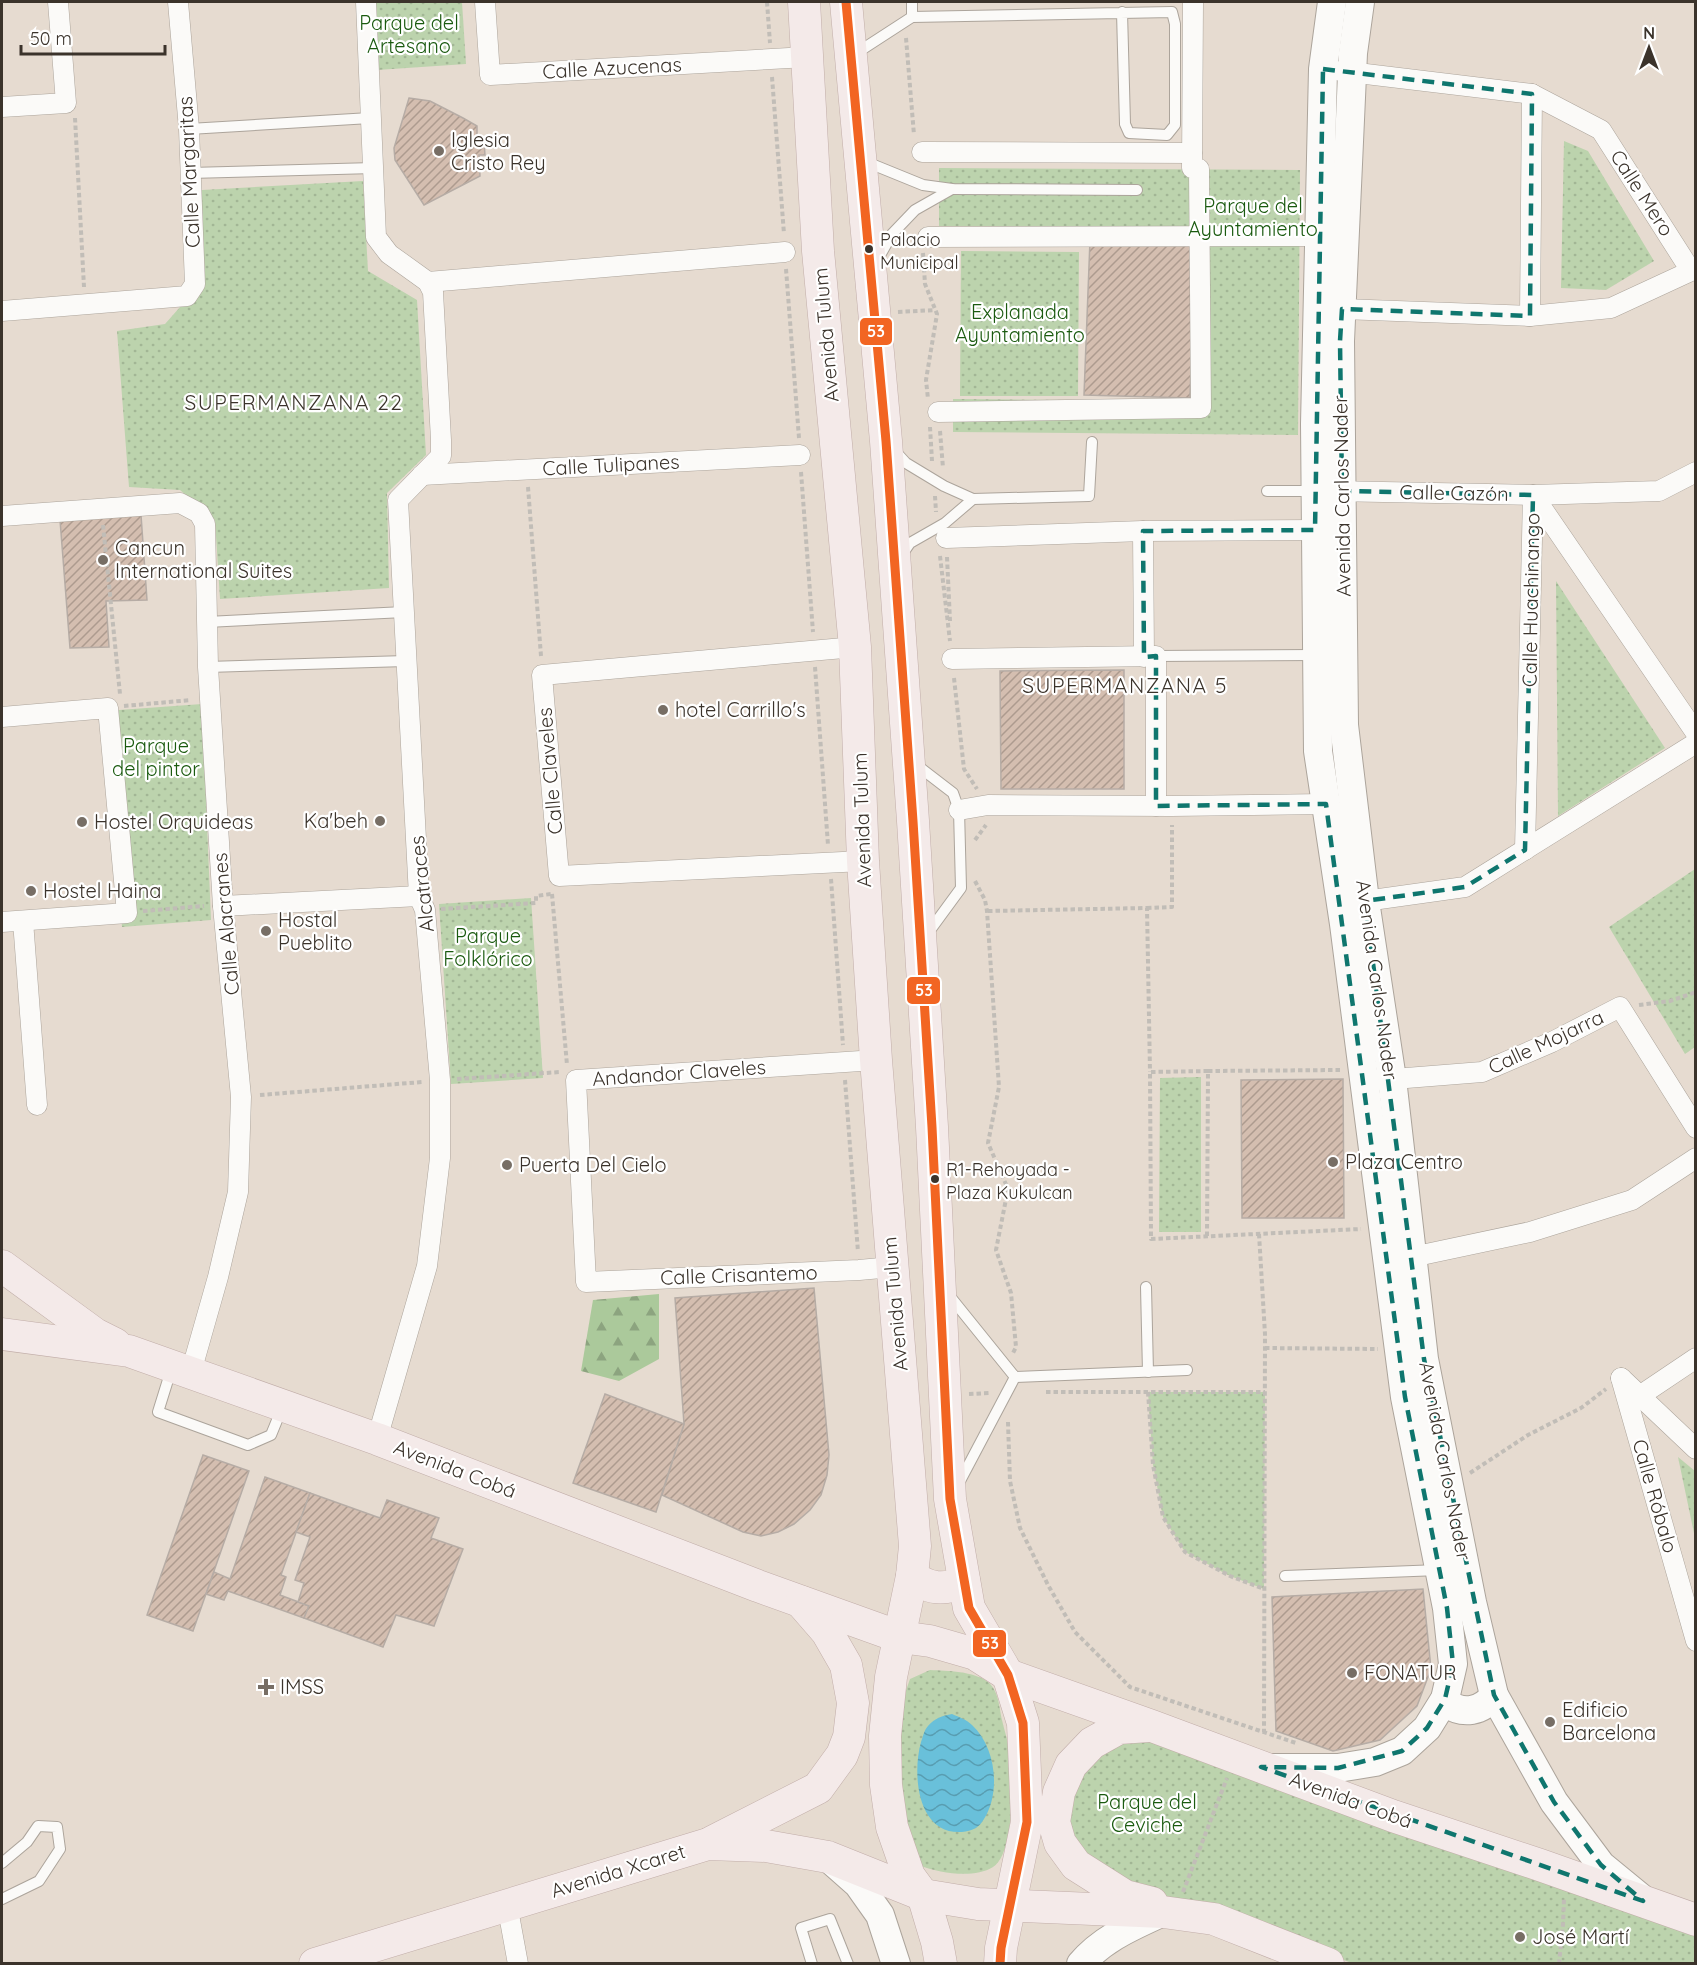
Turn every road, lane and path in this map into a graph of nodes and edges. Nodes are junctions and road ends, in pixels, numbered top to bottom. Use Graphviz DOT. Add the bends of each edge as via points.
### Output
graph roads {
  1 [pos="58,2"];
  2 [pos="178,2"];
  3 [pos="366,2"];
  4 [pos="485,2"];
  5 [pos="804,2"];
  6 [pos="846,2"];
  7 [pos="912,2"];
  8 [pos="1193,2"];
  9 [pos="1332,2"];
  10 [pos="1360,2"];
  11 [pos="1122,12"];
  12 [pos="912,17"];
  13 [pos="807,57"];
  14 [pos="851,57"];
  15 [pos="1323,69"];
  16 [pos="1352,72"];
  17 [pos="1532,94"];
  18 [pos="66,103"];
  19 [pos="2,106"];
  20 [pos="370,118"];
  21 [pos="189,129"];
  22 [pos="922,152"];
  23 [pos="1192,153"];
  24 [pos="860,160"];
  25 [pos="374,168"];
  26 [pos="190,173"];
  27 [pos="952,189"];
  28 [pos="1137,190"];
  29 [pos="1199,235"];
  30 [pos="1318,236"];
  31 [pos="928,237"];
  32 [pos="785,252"];
  33 [pos="870,272"];
  34 [pos="428,282"];
  35 [pos="85,305"];
  36 [pos="1342,309"];
  37 [pos="936,310"];
  38 [pos="2,311"];
  39 [pos="873,314"];
  40 [pos="1530,316"];
  41 [pos="1328,397"];
  42 [pos="938,412"];
  43 [pos="886,441"];
  44 [pos="1092,442"];
  45 [pos="800,455"];
  46 [pos="526,470"];
  47 [pos="1695,472"];
  48 [pos="422,475"];
  49 [pos="1267,491"];
  50 [pos="1328,491"];
  51 [pos="1533,495"];
  52 [pos="973,499"];
  53 [pos="101,510"];
  54 [pos="2,516"];
  55 [pos="1316,530"];
  56 [pos="1143,531"];
  57 [pos="946,538"];
  58 [pos="895,564"];
  59 [pos="404,612"];
  60 [pos="207,622"];
  61 [pos="855,647"];
  62 [pos="1150,656"];
  63 [pos="1316,656"];
  64 [pos="952,659"];
  65 [pos="406,661"];
  66 [pos="208,667"];
  67 [pos="542,675"];
  68 [pos="210,695"];
  69 [pos="115,707"];
  70 [pos="2,717"];
  71 [pos="1695,733"];
  72 [pos="1695,743"];
  73 [pos="908,759"];
  74 [pos="1326,804"];
  75 [pos="1164,806"];
  76 [pos="959,810"];
  77 [pos="1525,850"];
  78 [pos="863,861"];
  79 [pos="556,885"];
  80 [pos="1365,900"];
  81 [pos="422,903"];
  82 [pos="223,906"];
  83 [pos="1147,908"];
  84 [pos="987,911"];
  85 [pos="127,913"];
  86 [pos="23,921"];
  87 [pos="2,922"];
  88 [pos="921,943"];
  89 [pos="1695,992"];
  90 [pos="1620,1007"];
  91 [pos="876,1060"];
  92 [pos="1208,1071"];
  93 [pos="1150,1072"];
  94 [pos="1373,1077"];
  95 [pos="440,1080"];
  96 [pos="241,1097"];
  97 [pos="37,1105"];
  98 [pos="1695,1128"];
  99 [pos="1695,1158"];
  100 [pos="1383,1228"];
  101 [pos="1259,1234"];
  102 [pos="1207,1236"];
  103 [pos="1412,1257"];
  104 [pos="2,1266"];
  105 [pos="892,1267"];
  106 [pos="586,1282"];
  107 [pos="939,1282"];
  108 [pos="1146,1287"];
  109 [pos="2,1334"];
  110 [pos="1265,1348"];
  111 [pos="1399,1349"];
  112 [pos="129,1351"];
  113 [pos="1695,1358"];
  114 [pos="182,1369"];
  115 [pos="1187,1370"];
  116 [pos="1148,1372"];
  117 [pos="1015,1377"];
  118 [pos="1621,1377"];
  119 [pos="1148,1392"];
  120 [pos="1265,1392"];
  121 [pos="1007,1393"];
  122 [pos="945,1395"];
  123 [pos="1641,1395"];
  124 [pos="283,1405"];
  125 [pos="377,1439"];
  126 [pos="1695,1449"];
  127 [pos="1449,1487"];
  128 [pos="950,1499"];
  129 [pos="1439,1570"];
  130 [pos="1286,1575"];
  131 [pos="912,1576"];
  132 [pos="964,1581"];
  133 [pos="1264,1589"];
  134 [pos="800,1600"];
  135 [pos="900,1637"];
  136 [pos="1695,1641"];
  137 [pos="1008,1675"];
  138 [pos="1494,1695"];
  139 [pos="1445,1699"];
  140 [pos="1152,1726"];
  141 [pos="1264,1732"];
  142 [pos="1248,1762"];
  143 [pos="708,1844"];
  144 [pos="828,1857"];
  145 [pos="2,1863"];
  146 [pos="1568,1875"];
  147 [pos="923,1895"];
  148 [pos="2,1899"];
  149 [pos="1643,1900"];
  150 [pos="507,1904"];
  151 [pos="1010,1906"];
  152 [pos="1170,1911"];
  153 [pos="1695,1920"];
  154 [pos="327,1962"];
  155 [pos="518,1964"];
  156 [pos="812,1964"];
  157 [pos="848,1964"];
  158 [pos="896,1964"];
  159 [pos="941,1964"];
  160 [pos="984,1964"];
  161 [pos="1000,1964"];
  162 [pos="1081,1964"];
  163 [pos="1328,1964"];
  164 [pos="1559,1964"];
  1 -- 18 [label="street"];
  2 -- 21 [label="street, Calle Margaritas"];
  3 -- 20 [label="street"];
  4 -- 13 [label="street, Calle Azucenas" via="490,75"];
  5 -- 13 [label="main road, Avenida Tulum"];
  6 -- 14 [label="main road"];
  7 -- 12 [label="lane"];
  8 -- 23 [label="street"];
  9 -- 15 [label="street, Avenida Carlos Nader"];
  10 -- 16 [label="street, Avenida Carlos Nader"];
  11 -- 11 [label="lane" via="1125,124 1129,133 1167,135 1175,125 1172,12"];
  11 -- 12 [label="lane"];
  12 -- 14 [label="lane"];
  13 -- 61 [label="main road, Avenida Tulum" via="819,251"];
  14 -- 24 [label="main road"];
  15 -- 16 [label="street, Calle Mero"];
  15 -- 30 [label="street, Avenida Carlos Nader"];
  16 -- 17 [label="street, Calle Mero"];
  16 -- 36 [label="street, Avenida Carlos Nader"];
  17 -- 40 [label="street"];
  17 -- 40 [label="street, Calle Mero" via="1601,130 1691,271 1611,308"];
  18 -- 19 [label="street"];
  18 -- 35 [label="path" via="75,114"];
  20 -- 21 [label="lane"];
  20 -- 25 [label="street"];
  21 -- 26 [label="street, Calle Margaritas"];
  22 -- 23 [label="street"];
  23 -- 29 [label="street" via="1192,168 1199,169"];
  24 -- 27 [label="lane" via="923,185"];
  24 -- 33 [label="main road"];
  25 -- 26 [label="lane"];
  25 -- 34 [label="street" via="376,237 389,254"];
  26 -- 35 [label="street, Calle Margaritas" via="195,284 186,296"];
  27 -- 28 [label="lane"];
  27 -- 33 [label="lane" via="915,210 892,234"];
  29 -- 30 [label="street"];
  29 -- 31 [label="street"];
  29 -- 42 [label="street" via="1200,408"];
  30 -- 41 [label="street, Avenida Carlos Nader"];
  32 -- 34 [label="street"];
  33 -- 39 [label="main road"];
  34 -- 48 [label="street, Alcatraces" via="433,292 441,456"];
  35 -- 38 [label="street, Calle Margaritas"];
  36 -- 40 [label="street, Calle Mero"];
  36 -- 41 [label="street, Avenida Carlos Nader"];
  37 -- 39 [label="path"];
  39 -- 43 [label="main road"];
  41 -- 50 [label="street, Avenida Carlos Nader"];
  43 -- 52 [label="lane" via="906,463"];
  43 -- 58 [label="main road"];
  44 -- 52 [label="lane" via="1089,496"];
  45 -- 46 [label="street, Calle Tulipanes"];
  46 -- 48 [label="street, Calle Tulipanes"];
  46 -- 67 [label="path"];
  47 -- 51 [label="street, Calle Cazón" via="1659,491"];
  48 -- 59 [label="street, Alcatraces" via="398,500"];
  49 -- 50 [label="lane"];
  50 -- 51 [label="street, Calle Cazón"];
  50 -- 55 [label="street, Avenida Carlos Nader"];
  50 -- 80 [label="street, Avenida Carlos Nader" via="1344,725"];
  51 -- 71 [label="street, Calle Huachinango"];
  51 -- 77 [label="street, Calle Huachinango"];
  52 -- 58 [label="lane" via="945,523 910,543"];
  53 -- 54 [label="street, Calle Alacranes"];
  53 -- 60 [label="street, Calle Alacranes" via="180,503 198,513 205,524"];
  53 -- 69 [label="path"];
  55 -- 56 [label="street"];
  55 -- 63 [label="street, Avenida Carlos Nader"];
  56 -- 57 [label="street"];
  56 -- 62 [label="street"];
  58 -- 73 [label="main road"];
  59 -- 60 [label="lane"];
  59 -- 65 [label="street, Alcatraces"];
  60 -- 66 [label="street, Calle Alacranes"];
  61 -- 67 [label="street"];
  61 -- 78 [label="main road, Avenida Tulum"];
  62 -- 63 [label="lane"];
  62 -- 64 [label="street"];
  62 -- 75 [label="street"];
  63 -- 74 [label="street, Avenida Carlos Nader" via="1318,751"];
  65 -- 66 [label="lane"];
  65 -- 81 [label="street, Alcatraces"];
  66 -- 68 [label="street, Calle Alacranes"];
  67 -- 79 [label="street, Calle Claveles"];
  68 -- 69 [label="path"];
  68 -- 82 [label="street, Calle Alacranes"];
  69 -- 70 [label="street"];
  69 -- 85 [label="street"];
  72 -- 77 [label="street"];
  73 -- 76 [label="lane" via="953,793"];
  73 -- 88 [label="main road"];
  74 -- 75 [label="street"];
  74 -- 94 [label="street, Avenida Carlos Nader"];
  75 -- 76 [label="street" via="988,805"];
  75 -- 83 [label="path" via="1172,907"];
  76 -- 88 [label="lane" via="961,888"];
  77 -- 80 [label="street" via="1465,887"];
  78 -- 79 [label="street"];
  78 -- 91 [label="main road, Avenida Tulum"];
  79 -- 81 [label="path" via="536,896 536,903"];
  79 -- 95 [label="path" via="568,1072"];
  80 -- 94 [label="street, Avenida Carlos Nader"];
  81 -- 82 [label="street"];
  81 -- 95 [label="street, Alcatraces"];
  82 -- 85 [label="path"];
  82 -- 96 [label="street, Calle Alacranes"];
  83 -- 84 [label="path"];
  83 -- 93 [label="path"];
  85 -- 86 [label="street"];
  86 -- 87 [label="street"];
  86 -- 97 [label="street"];
  88 -- 107 [label="main road"];
  89 -- 90 [label="path" via="1670,1001"];
  90 -- 94 [label="street, Calle Mojarra" via="1482,1072"];
  90 -- 98 [label="street, Calle Mojarra"];
  91 -- 105 [label="main road, Avenida Tulum"];
  91 -- 106 [label="street, Andandor Claveles" via="576,1080"];
  92 -- 93 [label="path"];
  92 -- 94 [label="path"];
  92 -- 102 [label="path"];
  93 -- 102 [label="path" via="1151,1239"];
  94 -- 100 [label="street, Avenida Carlos Nader"];
  94 -- 103 [label="street, Avenida Carlos Nader"];
  95 -- 96 [label="path"];
  95 -- 125 [label="street, Alcatraces" via="440,1158 427,1266"];
  96 -- 114 [label="street, Calle Alacranes" via="238,1192 218,1277"];
  99 -- 103 [label="street" via="1632,1200 1530,1232"];
  100 -- 101 [label="path"];
  100 -- 111 [label="street, Avenida Carlos Nader"];
  101 -- 102 [label="path"];
  101 -- 110 [label="path"];
  103 -- 127 [label="street, Avenida Carlos Nader" via="1424,1359"];
  104 -- 112 [label="main road" via="95,1334"];
  105 -- 106 [label="street, Calle Crisantemo"];
  105 -- 131 [label="main road, Avenida Tulum" via="915,1546"];
  107 -- 117 [label="lane"];
  107 -- 122 [label="main road"];
  108 -- 116 [label="lane"];
  109 -- 112 [label="main road, Avenida Cobá"];
  110 -- 111 [label="path"];
  110 -- 120 [label="path"];
  111 -- 129 [label="street, Avenida Carlos Nader"];
  112 -- 114 [label="main road, Avenida Cobá"];
  113 -- 123 [label="street"];
  114 -- 124 [label="main road, Avenida Cobá"];
  114 -- 124 [label="lane" via="158,1412 248,1445 272,1435"];
  115 -- 116 [label="lane"];
  116 -- 117 [label="lane"];
  117 -- 121 [label="lane"];
  118 -- 123 [label="street, Calle Róbalo"];
  118 -- 127 [label="path" via="1581,1408 1528,1435"];
  118 -- 136 [label="street, Calle Róbalo"];
  119 -- 120 [label="path"];
  119 -- 121 [label="path"];
  119 -- 133 [label="path" via="1153,1466 1163,1517 1185,1552"];
  120 -- 133 [label="path"];
  121 -- 122 [label="path"];
  121 -- 128 [label="lane"];
  122 -- 128 [label="main road"];
  123 -- 126 [label="street, Calle Róbalo"];
  124 -- 125 [label="main road, Avenida Cobá"];
  125 -- 134 [label="main road, Avenida Cobá"];
  127 -- 138 [label="street, Avenida Carlos Nader"];
  128 -- 132 [label="main road"];
  129 -- 130 [label="lane"];
  129 -- 139 [label="street, Avenida Carlos Nader" via="1453,1664"];
  131 -- 132 [label="main road" via="938,1588"];
  131 -- 135 [label="main road, Avenida Tulum"];
  132 -- 137 [label="main road" via="969,1608"];
  133 -- 141 [label="path"];
  134 -- 135 [label="main road, Avenida Cobá"];
  134 -- 143 [label="main road" via="828,1632 846,1665 853,1702 843,1755 818,1788"];
  135 -- 137 [label="main road, Avenida Cobá" via="975,1654"];
  135 -- 147 [label="main road, Avenida Tulum" via="885,1736 886,1785 892,1827 909,1876"];
  137 -- 140 [label="main road, Avenida Cobá"];
  137 -- 151 [label="main road" via="1023,1723 1027,1822"];
  138 -- 139 [label="street" via="1483,1707 1467,1711 1452,1707"];
  138 -- 149 [label="street, Avenida Carlos Nader" via="1561,1811 1601,1865"];
  139 -- 142 [label="street, Avenida Carlos Nader" via="1427,1728 1402,1751 1375,1762 1338,1768"];
  140 -- 142 [label="main road, Avenida Cobá"];
  140 -- 152 [label="main road" via="1119,1728 1092,1743 1071,1765 1059,1792 1054,1822 1060,1843 1076,1865 1125,1896"];
  142 -- 146 [label="main road, Avenida Cobá"];
  142 -- 152 [label="path"];
  143 -- 144 [label="main road, Avenida Xcaret" via="766,1846"];
  143 -- 150 [label="main road, Avenida Xcaret"];
  144 -- 147 [label="main road, Avenida Xcaret"];
  144 -- 158 [label="street" via="858,1884 880,1915"];
  145 -- 148 [label="lane" via="27,1842 38,1826 57,1827 60,1849 39,1881"];
  146 -- 149 [label="main road, Avenida Cobá"];
  146 -- 164 [label="path"];
  147 -- 151 [label="main road, Avenida Xcaret"];
  147 -- 159 [label="main road"];
  149 -- 153 [label="main road, Avenida Cobá"];
  150 -- 154 [label="main road, Avenida Xcaret"];
  150 -- 155 [label="street"];
  151 -- 152 [label="main road"];
  151 -- 160 [label="main road" via="994,1931"];
  151 -- 161 [label="main road"];
  152 -- 162 [label="street" via="1095,1948"];
  152 -- 163 [label="main road" via="1214,1919"];
  156 -- 157 [label="lane" via="801,1928 830,1919"];
}
